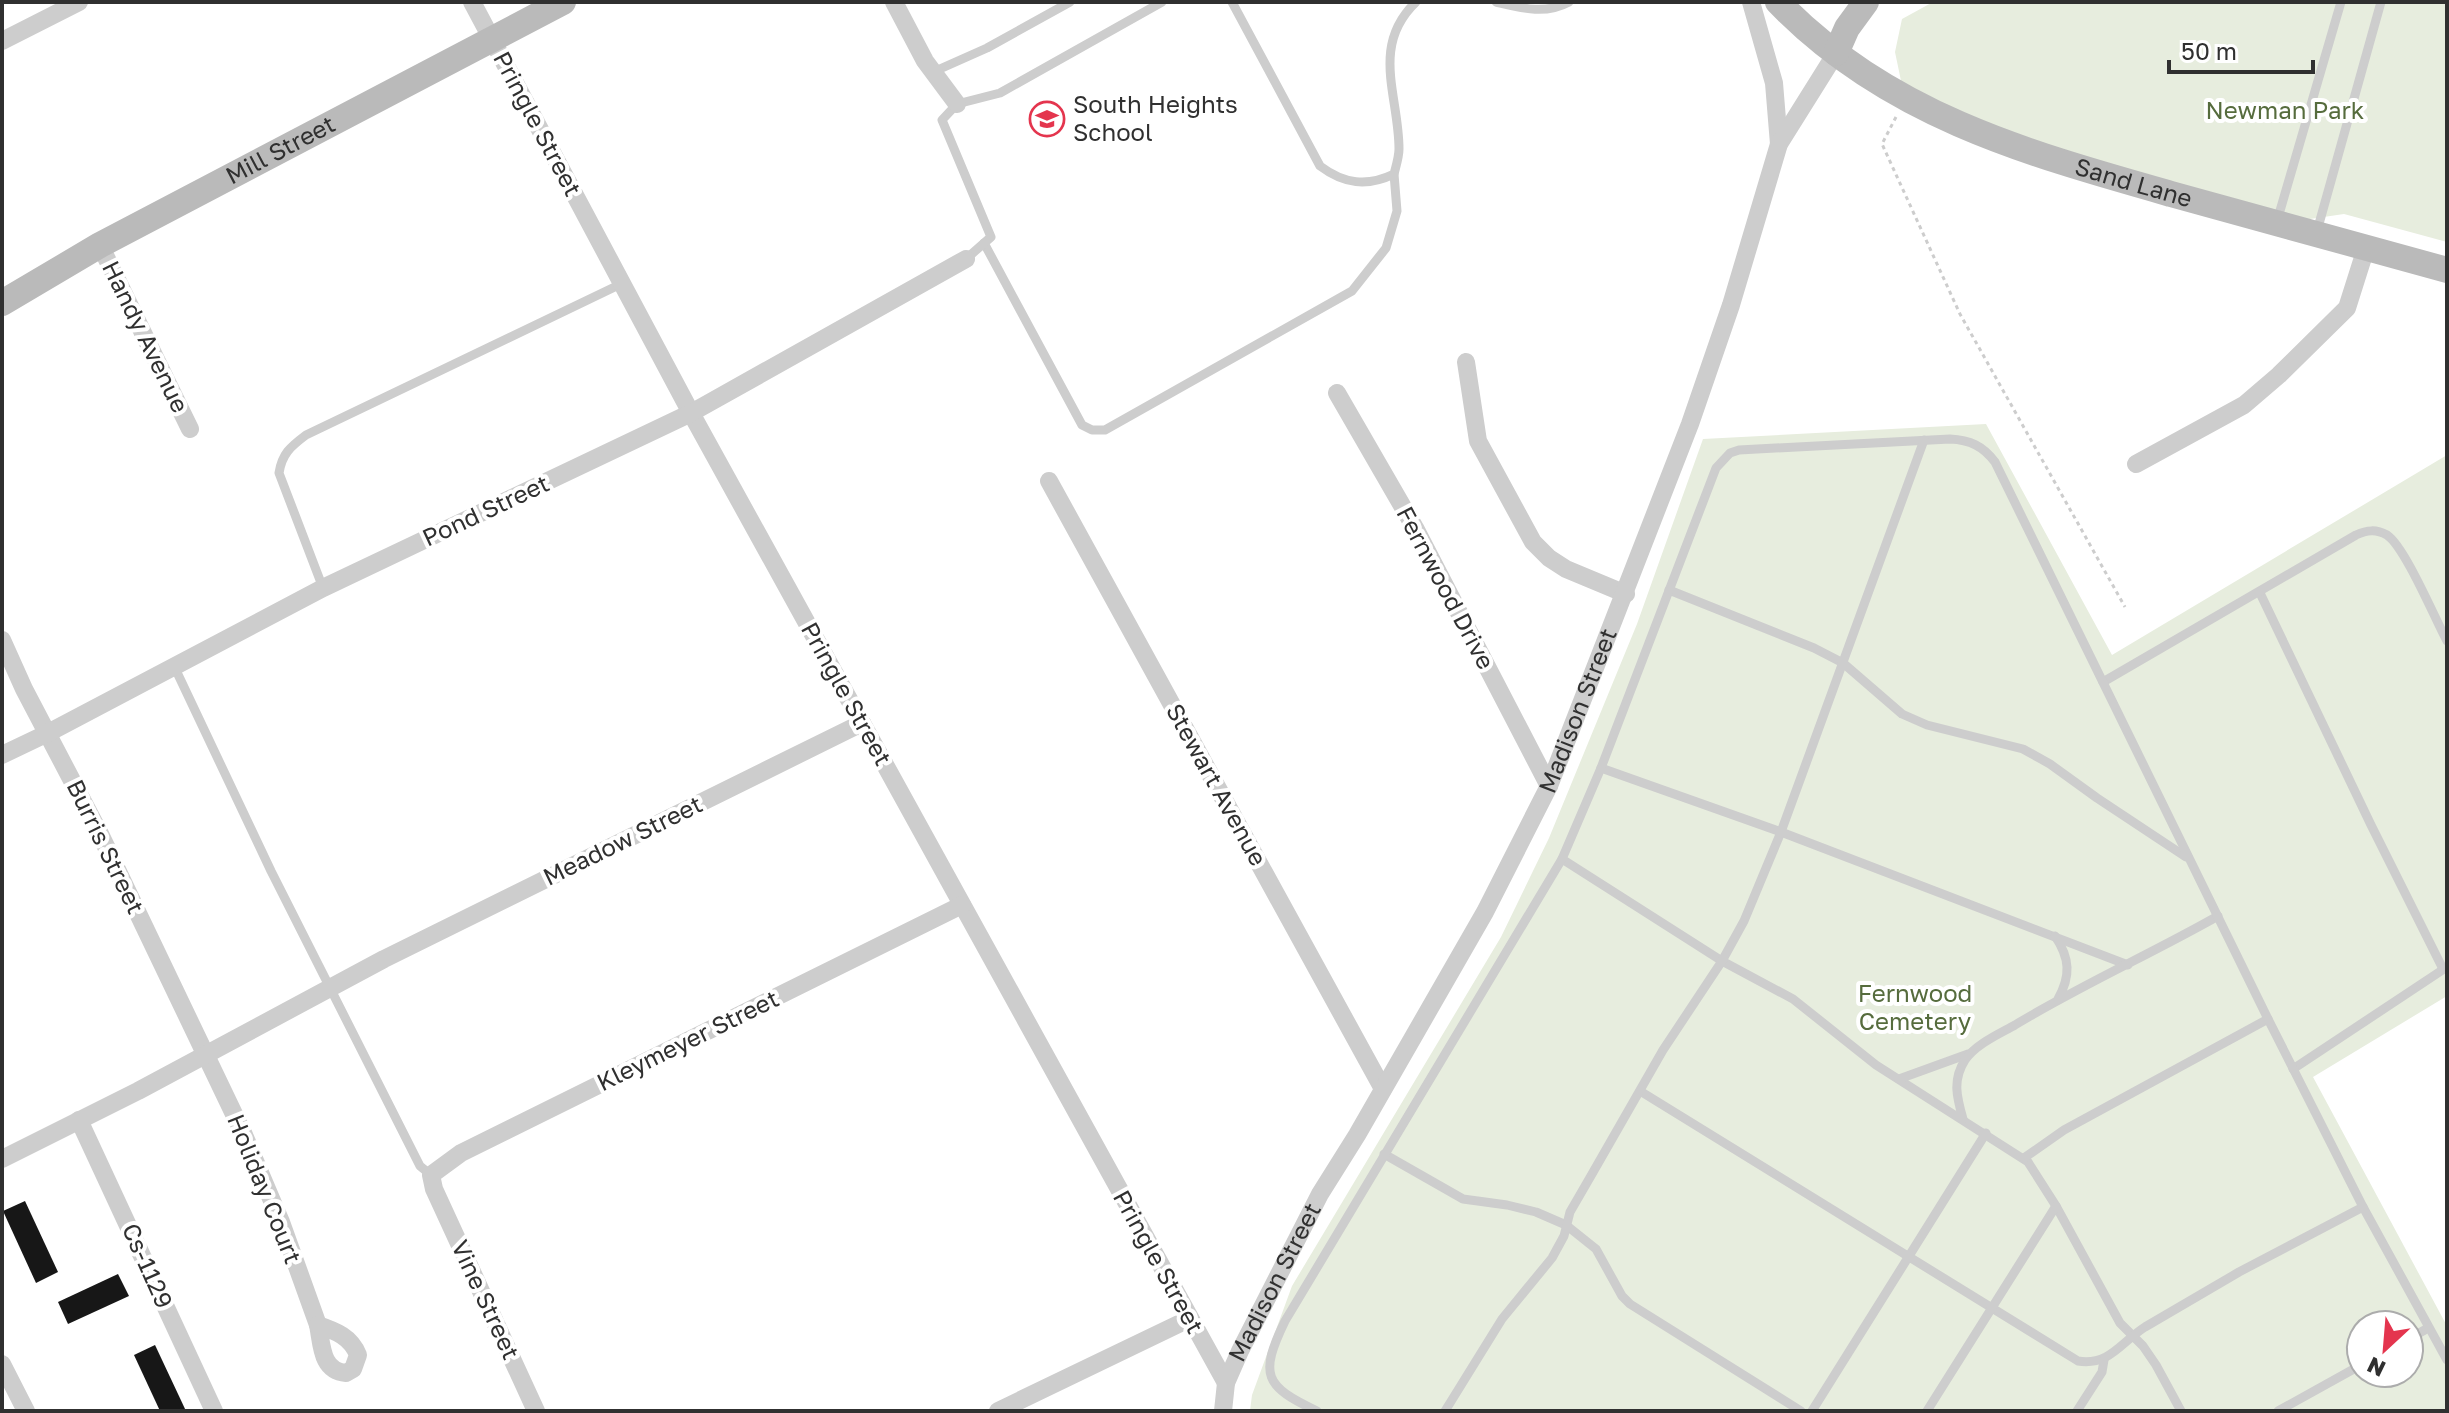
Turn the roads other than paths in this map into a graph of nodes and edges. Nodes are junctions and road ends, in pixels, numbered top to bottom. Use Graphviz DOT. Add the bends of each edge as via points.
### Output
graph roads {
  1 [pos="79,2"];
  2 [pos="472,2"];
  3 [pos="563,2"];
  4 [pos="894,2"];
  5 [pos="1070,2"];
  6 [pos="1162,2"];
  7 [pos="1232,2"];
  8 [pos="1416,2"];
  9 [pos="1496,2"];
  10 [pos="1569,2"];
  11 [pos="1751,2"];
  12 [pos="1778,2"];
  13 [pos="1866,2"];
  14 [pos="2341,2"];
  15 [pos="2381,2"];
  16 [pos="2,41"];
  17 [pos="492,41"];
  18 [pos="1836,53"];
  19 [pos="933,72"];
  20 [pos="957,104"];
  21 [pos="1779,144"];
  22 [pos="1394,174"];
  23 [pos="2276,224"];
  24 [pos="2316,235"];
  25 [pos="984,243"];
  26 [pos="100,245"];
  27 [pos="2366,248"];
  28 [pos="966,259"];
  29 [pos="2447,270"];
  30 [pos="623,283"];
  31 [pos="2,303"];
  32 [pos="1466,362"];
  33 [pos="1337,393"];
  34 [pos="691,413"];
  35 [pos="190,429"];
  36 [pos="1924,440"];
  37 [pos="2136,464"];
  38 [pos="1049,481"];
  39 [pos="323,588"];
  40 [pos="1669,590"];
  41 [pos="2260,593"];
  42 [pos="1626,594"];
  43 [pos="2,640"];
  44 [pos="2447,641"];
  45 [pos="1843,663"];
  46 [pos="174,666"];
  47 [pos="2103,682"];
  48 [pos="862,723"];
  49 [pos="48,733"];
  50 [pos="2,755"];
  51 [pos="1601,768"];
  52 [pos="1549,786"];
  53 [pos="1781,832"];
  54 [pos="1562,859"];
  55 [pos="2189,859"];
  56 [pos="962,905"];
  57 [pos="2218,916"];
  58 [pos="2055,936"];
  59 [pos="1722,961"];
  60 [pos="2128,965"];
  61 [pos="2445,968"];
  62 [pos="325,991"];
  63 [pos="2058,999"];
  64 [pos="2268,1019"];
  65 [pos="1971,1053"];
  66 [pos="206,1055"];
  67 [pos="2293,1069"];
  68 [pos="1899,1079"];
  69 [pos="1383,1089"];
  70 [pos="1640,1091"];
  71 [pos="1963,1119"];
  72 [pos="79,1120"];
  73 [pos="1986,1133"];
  74 [pos="1384,1154"];
  75 [pos="2024,1158"];
  76 [pos="2,1159"];
  77 [pos="432,1182"];
  78 [pos="2056,1206"];
  79 [pos="2363,1207"];
  80 [pos="1566,1225"];
  81 [pos="1909,1256"];
  82 [pos="1991,1308"];
  83 [pos="1189,1319"];
  84 [pos="318,1325"];
  85 [pos="2428,1328"];
  86 [pos="2425,1330"];
  87 [pos="2132,1336"];
  88 [pos="2104,1360"];
  89 [pos="2447,1360"];
  90 [pos="2,1364"];
  91 [pos="2345,1374"];
  92 [pos="1226,1383"];
  93 [pos="26,1411"];
  94 [pos="214,1411"];
  95 [pos="536,1411"];
  96 [pos="998,1411"];
  97 [pos="1223,1411"];
  98 [pos="1317,1411"];
  99 [pos="1445,1411"];
  100 [pos="1801,1411"];
  101 [pos="1812,1411"];
  102 [pos="1927,1411"];
  103 [pos="2077,1411"];
  104 [pos="2181,1411"];
  105 [pos="2278,1411"];
  1 -- 16 [label="street"];
  2 -- 17 [label="street, Pringle Street"];
  3 -- 17 [label="main road, Mill Street"];
  4 -- 19 [label="street"];
  5 -- 19 [label="lane"];
  6 -- 20 [label="lane" via="1000,93"];
  7 -- 22 [label="lane" via="1320,166 1338,180 1378,182"];
  8 -- 22 [label="lane" via="1393,31 1389,63 1399,151"];
  9 -- 10 [label="lane" via="1555,9"];
  11 -- 21 [label="street" via="1774,83"];
  12 -- 18 [label="main road"];
  13 -- 18 [label="main road"];
  14 -- 23 [label="lane"];
  15 -- 24 [label="lane"];
  17 -- 26 [label="main road, Mill Street"];
  17 -- 30 [label="street, Pringle Street"];
  18 -- 21 [label="street, Madison Street"];
  18 -- 23 [label="main road, Sand Lane" via="1905,100 1969,131"];
  19 -- 20 [label="street"];
  20 -- 25 [label="lane" via="942,120 991,237"];
  21 -- 42 [label="street, Madison Street" via="1726,320"];
  22 -- 25 [label="lane" via="1397,211 1386,248 1352,291 1105,430 1082,425"];
  23 -- 24 [label="main road, Sand Lane"];
  24 -- 27 [label="main road, Sand Lane"];
  25 -- 28 [label="lane"];
  26 -- 31 [label="main road, Mill Street"];
  26 -- 35 [label="street, Handy Avenue"];
  27 -- 29 [label="main road, Sand Lane"];
  27 -- 37 [label="street" via="2347,308 2279,375 2244,405"];
  28 -- 34 [label="street, Pond Street"];
  30 -- 34 [label="street, Pringle Street"];
  30 -- 39 [label="lane" via="290,447 279,473"];
  32 -- 42 [label="street" via="1478,441 1533,542 1566,569"];
  33 -- 52 [label="street, Fernwood Drive" via="1415,528"];
  34 -- 39 [label="street, Pond Street"];
  34 -- 48 [label="street, Pringle Street"];
  36 -- 40 [label="lane" via="1730,453 1716,468"];
  36 -- 45 [label="lane"];
  36 -- 47 [label="lane" via="1962,440 1988,452"];
  38 -- 69 [label="street, Stewart Avenue"];
  39 -- 46 [label="street, Pond Street"];
  40 -- 45 [label="lane"];
  40 -- 51 [label="lane"];
  41 -- 44 [label="lane" via="2356,535 2377,531 2398,547"];
  41 -- 47 [label="lane"];
  41 -- 61 [label="lane"];
  42 -- 52 [label="street, Madison Street"];
  43 -- 49 [label="street, Burris Street"];
  45 -- 53 [label="lane"];
  45 -- 55 [label="lane" via="1902,714 2023,749"];
  46 -- 49 [label="street, Pond Street"];
  46 -- 62 [label="lane"];
  47 -- 55 [label="lane"];
  48 -- 56 [label="street, Pringle Street"];
  48 -- 62 [label="street, Meadow Street"];
  49 -- 50 [label="street, Pond Street"];
  49 -- 66 [label="street, Burris Street"];
  51 -- 53 [label="lane"];
  51 -- 54 [label="lane"];
  52 -- 69 [label="street, Madison Street" via="1485,912"];
  53 -- 58 [label="lane"];
  53 -- 59 [label="lane"];
  54 -- 59 [label="lane"];
  54 -- 74 [label="lane"];
  55 -- 57 [label="lane"];
  56 -- 77 [label="street, Kleymeyer Street" via="461,1153"];
  56 -- 83 [label="street, Pringle Street"];
  57 -- 60 [label="lane"];
  57 -- 64 [label="lane"];
  58 -- 60 [label="lane"];
  58 -- 63 [label="lane" via="2069,969"];
  59 -- 68 [label="lane" via="1793,999"];
  59 -- 70 [label="lane"];
  60 -- 63 [label="lane"];
  61 -- 67 [label="lane"];
  62 -- 66 [label="street"];
  62 -- 77 [label="lane"];
  63 -- 65 [label="lane"];
  64 -- 67 [label="lane"];
  64 -- 75 [label="lane" via="2064,1130"];
  65 -- 68 [label="lane"];
  65 -- 71 [label="lane" via="1955,1086"];
  66 -- 72 [label="street"];
  66 -- 84 [label="street, Holiday Court" via="281,1222"];
  67 -- 79 [label="lane"];
  68 -- 71 [label="lane"];
  69 -- 92 [label="street, Madison Street" via="1320,1194"];
  70 -- 80 [label="lane"];
  70 -- 81 [label="lane"];
  71 -- 73 [label="lane"];
  72 -- 76 [label="street"];
  72 -- 94 [label="street, Cs-1129"];
  73 -- 75 [label="lane"];
  73 -- 81 [label="lane"];
  74 -- 80 [label="lane" via="1463,1199 1521,1208"];
  74 -- 98 [label="lane" via="1273,1345 1273,1383"];
  75 -- 78 [label="lane"];
  77 -- 95 [label="street, Vine Street"];
  78 -- 82 [label="lane"];
  78 -- 87 [label="lane"];
  79 -- 85 [label="lane"];
  79 -- 87 [label="lane"];
  80 -- 99 [label="lane" via="1552,1258 1502,1319"];
  80 -- 100 [label="lane" via="1596,1249 1630,1304"];
  81 -- 82 [label="lane"];
  81 -- 101 [label="lane"];
  82 -- 88 [label="lane" via="2071,1358 2087,1363"];
  82 -- 102 [label="lane"];
  83 -- 92 [label="street, Pringle Street"];
  83 -- 96 [label="street"];
  85 -- 86 [label="lane"];
  85 -- 89 [label="lane"];
  87 -- 88 [label="lane"];
  87 -- 104 [label="lane" via="2156,1365"];
  88 -- 103 [label="lane"];
  90 -- 93 [label="street"];
  91 -- 105 [label="lane"];
  92 -- 97 [label="street, Madison Street"];
}
